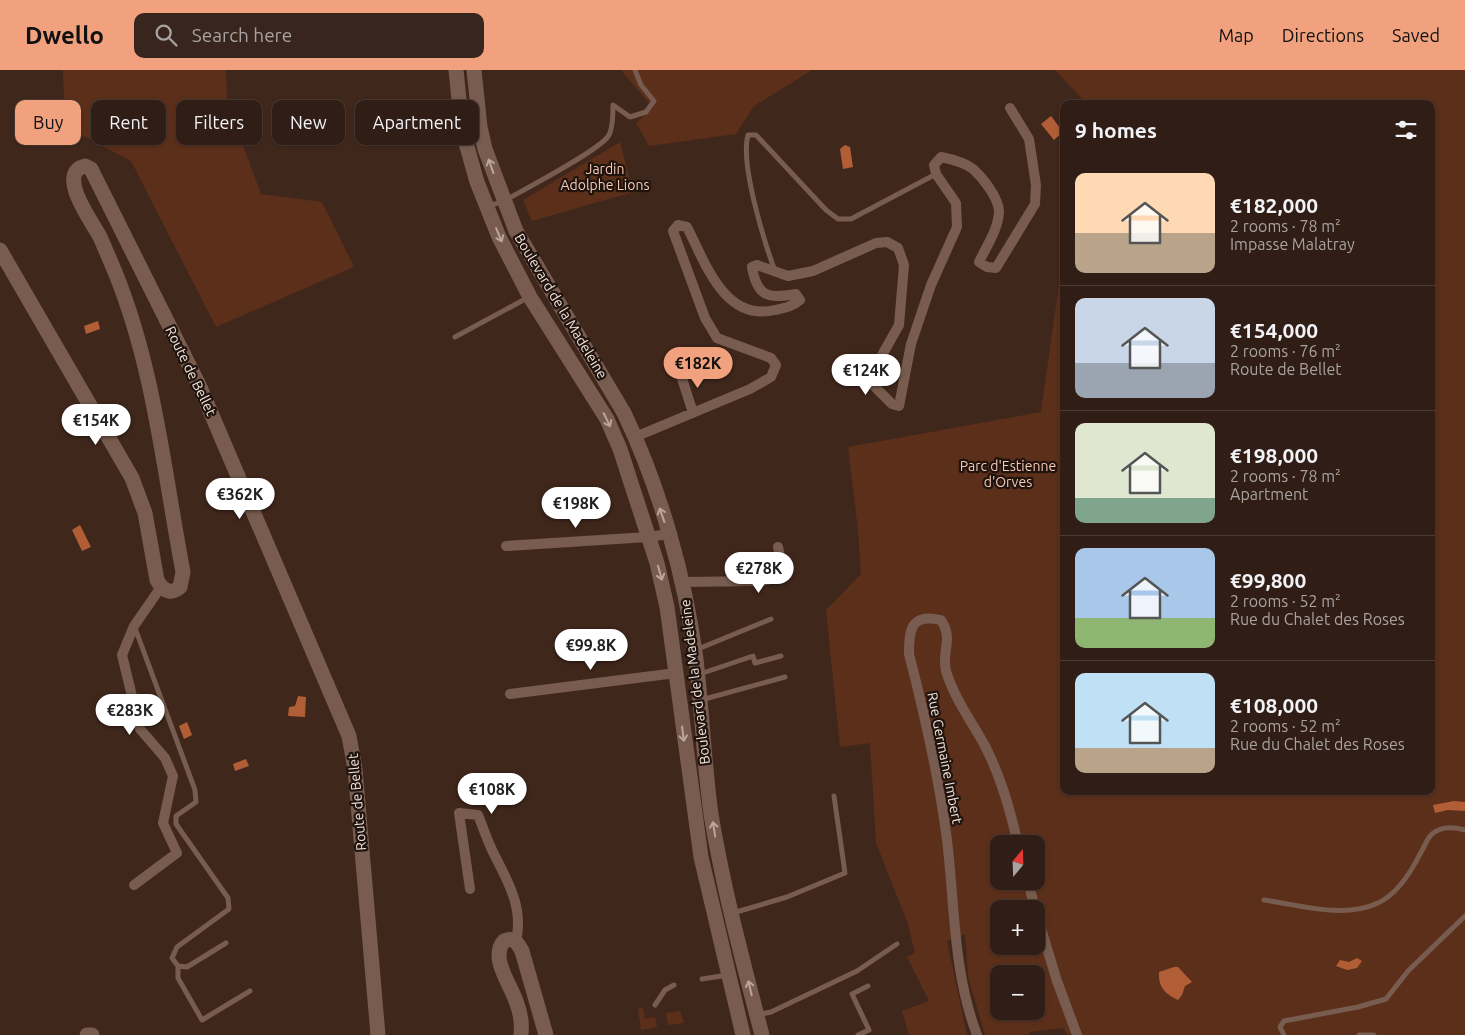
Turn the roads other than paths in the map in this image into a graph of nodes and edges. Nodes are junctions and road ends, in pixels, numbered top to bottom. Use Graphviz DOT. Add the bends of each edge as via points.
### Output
graph roads {
  1 [pos="456,70"];
  2 [pos="474,70"];
  3 [pos="635,70"];
  4 [pos="1010,108"];
  5 [pos="936,174"];
  6 [pos="504,201"];
  7 [pos="488,207"];
  8 [pos="0,250"];
  9 [pos="776,272"];
  10 [pos="530,297"];
  11 [pos="455,337"];
  12 [pos="680,372"];
  13 [pos="604,378"];
  14 [pos="589,388"];
  15 [pos="693,413"];
  16 [pos="635,437"];
  17 [pos="669,534"];
  18 [pos="648,537"];
  19 [pos="506,546"];
  20 [pos="778,548"];
  21 [pos="683,582"];
  22 [pos="161,587"];
  23 [pos="771,618"];
  24 [pos="134,626"];
  25 [pos="694,651"];
  26 [pos="780,656"];
  27 [pos="676,673"];
  28 [pos="697,675"];
  29 [pos="785,677"];
  30 [pos="510,694"];
  31 [pos="700,701"];
  32 [pos="834,796"];
  33 [pos="1465,830"];
  34 [pos="1016,835"];
  35 [pos="134,885"];
  36 [pos="470,889"];
  37 [pos="1264,900"];
  38 [pos="711,902"];
  39 [pos="731,905"];
  40 [pos="1465,916"];
  41 [pos="516,940"];
  42 [pos="1045,940"];
  43 [pos="226,943"];
  44 [pos="897,944"];
  45 [pos="178,966"];
  46 [pos="728,975"];
  47 [pos="702,979"];
  48 [pos="674,985"];
  49 [pos="868,986"];
  50 [pos="250,991"];
  51 [pos="654,1006"];
  52 [pos="757,1015"];
  53 [pos="87,1035"];
  54 [pos="92,1035"];
  55 [pos="378,1035"];
  56 [pos="521,1035"];
  57 [pos="546,1035"];
  58 [pos="743,1035"];
  59 [pos="762,1035"];
  60 [pos="858,1035"];
  61 [pos="977,1035"];
  62 [pos="1077,1035"];
  63 [pos="1284,1035"];
  64 [pos="1359,1035"];
  65 [pos="1374,1035"];
  1 -- 7 [label="street, Boulevard de la Madeleine" via="466,146"];
  6 -- 2 [label="street, Boulevard de la Madeleine, one-way" via="492,172 480,126"];
  3 -- 6 [label="lane" via="641,85 654,101 646,112 630,118 613,105 609,136 592,150"];
  4 -- 5 [label="street" via="1028,138 1036,185 1034,204 996,268 979,262 999,211 991,191 972,169 954,160 940,157 934,165"];
  5 -- 9 [label="lane" via="851,219 838,219 756,135 748,134 745,146 755,206"];
  5 -- 9 [label="street" via="956,202 957,226 931,285 911,344 899,406 892,404 871,383 872,373 899,325 904,265 898,248 887,242 876,242 812,271 788,276"];
  6 -- 7 [label="lane"];
  6 -- 13 [label="street, Boulevard de la Madeleine" via="528,253"];
  7 -- 10 [label="street, Boulevard de la Madeleine, one-way"];
  8 -- 22 [label="street" via="132,478 145,514"];
  9 -- 15 [label="street" via="757,265 752,267 754,282 764,293 772,296 796,294 800,300 794,305 764,312 734,304 717,286 687,227 678,225 673,231 705,318 717,338 771,358 776,365 771,378"];
  10 -- 11 [label="lane"];
  10 -- 14 [label="street, Boulevard de la Madeleine"];
  12 -- 15 [label="street"];
  13 -- 14 [label="lane"];
  13 -- 16 [label="street, Boulevard de la Madeleine"];
  14 -- 18 [label="street, Boulevard de la Madeleine, one-way" via="614,434"];
  15 -- 16 [label="street"];
  17 -- 16 [label="street, Boulevard de la Madeleine, one-way"];
  17 -- 18 [label="street"];
  17 -- 21 [label="street, Boulevard de la Madeleine"];
  18 -- 19 [label="street"];
  18 -- 27 [label="street, Boulevard de la Madeleine, one-way" via="664,586"];
  20 -- 21 [label="street" via="784,576 762,581"];
  21 -- 25 [label="street, Boulevard de la Madeleine"];
  22 -- 24 [label="street"];
  22 -- 55 [label="street, Route de Bellet" via="168,592 175,591 183,580 166,476 139,343 114,270 76,192 75,173 85,166 96,175 199,385 349,736 355,769"];
  23 -- 25 [label="lane"];
  24 -- 35 [label="street" via="122,655 140,729 166,758 173,776 163,823 177,853"];
  24 -- 45 [label="lane" via="195,790 196,802 176,816 176,824 228,898 230,909 177,947 172,958"];
  25 -- 28 [label="street, Boulevard de la Madeleine"];
  26 -- 28 [label="lane" via="755,663 753,656"];
  27 -- 30 [label="street"];
  27 -- 38 [label="street, Boulevard de la Madeleine, one-way" via="693,814"];
  28 -- 31 [label="street, Boulevard de la Madeleine"];
  29 -- 31 [label="lane"];
  39 -- 31 [label="street, Boulevard de la Madeleine, one-way" via="711,812"];
  32 -- 39 [label="lane" via="845,873 787,897"];
  33 -- 37 [label="lane" via="1447,827 1431,834 1412,869 1394,892 1378,903 1331,910"];
  34 -- 61 [label="street, Rue Germaine Imbert" via="1007,800 985,748 946,671 947,630 941,620 919,619 909,635 909,654 940,784 959,967"];
  36 -- 41 [label="street" via="459,813 478,815 508,880 519,918"];
  38 -- 39 [label="lane"];
  38 -- 46 [label="street, Boulevard de la Madeleine"];
  52 -- 39 [label="street, Boulevard de la Madeleine, one-way"];
  40 -- 63 [label="lane" via="1408,971 1386,998 1358,1007 1284,1021 1280,1027"];
  41 -- 56 [label="street" via="504,941 498,952 520,1015"];
  41 -- 57 [label="street"];
  42 -- 62 [label="street"];
  43 -- 45 [label="lane" via="187,967"];
  44 -- 52 [label="lane" via="857,972 771,1012"];
  45 -- 50 [label="lane" via="178,978 202,1020"];
  46 -- 47 [label="lane"];
  46 -- 58 [label="street, Boulevard de la Madeleine"];
  48 -- 51 [label="lane" via="665,990"];
  49 -- 60 [label="lane" via="852,994 869,1030"];
  52 -- 59 [label="street, Boulevard de la Madeleine"];
  53 -- 54 [label="street"];
  64 -- 65 [label="lane"];
}
